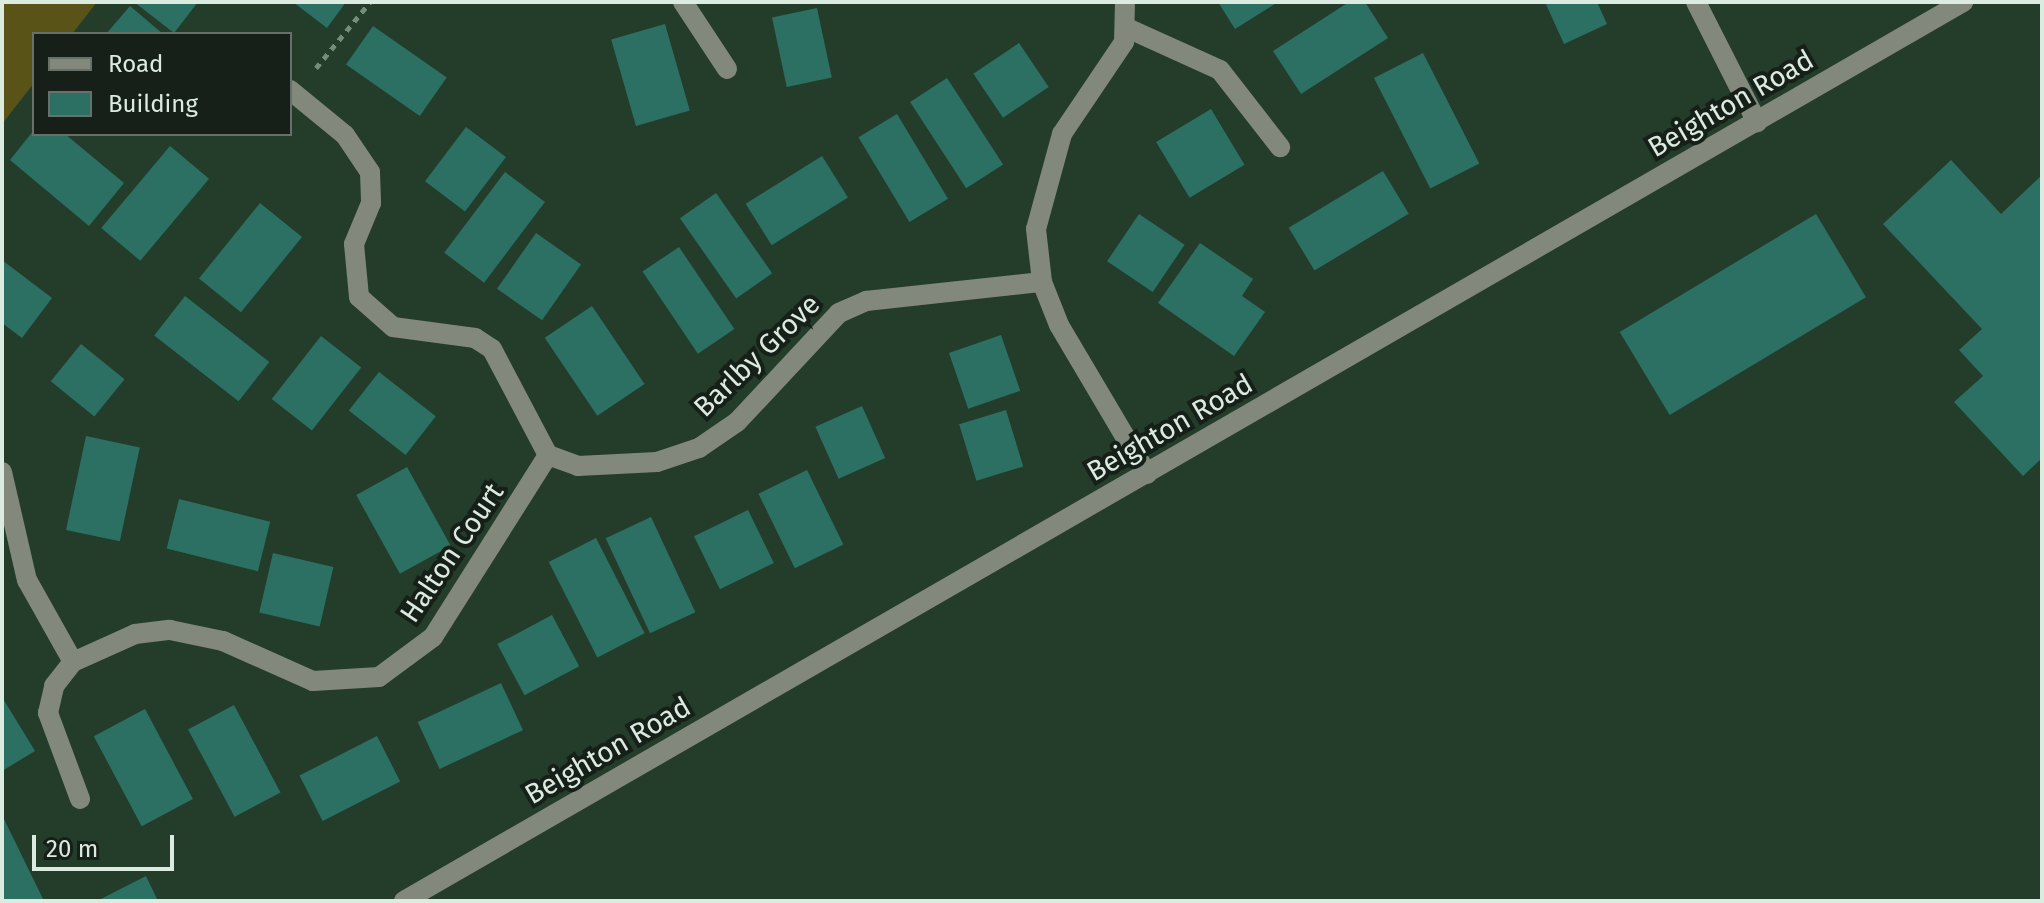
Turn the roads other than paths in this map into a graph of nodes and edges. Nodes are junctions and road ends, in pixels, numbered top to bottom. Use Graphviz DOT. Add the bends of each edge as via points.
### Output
graph roads {
  1 [pos="683,2"];
  2 [pos="1125,2"];
  3 [pos="1696,2"];
  4 [pos="1963,2"];
  5 [pos="1125,27"];
  6 [pos="727,69"];
  7 [pos="292,92"];
  8 [pos="1757,122"];
  9 [pos="1280,147"];
  10 [pos="1042,282"];
  11 [pos="548,455"];
  12 [pos="2,472"];
  13 [pos="1147,474"];
  14 [pos="73,662"];
  15 [pos="80,799"];
  16 [pos="404,901"];
  1 -- 6 [label="street"];
  2 -- 5 [label="street"];
  3 -- 8 [label="street"];
  4 -- 8 [label="street, Beighton Road"];
  5 -- 9 [label="street" via="1220,70"];
  5 -- 10 [label="street" via="1105,77 1062,134 1042,187 1036,229"];
  7 -- 11 [label="street" via="345,135 370,172 371,203 354,244 359,297 393,327 475,338 492,349"];
  8 -- 13 [label="street, Beighton Road"];
  10 -- 11 [label="street, Barlby Grove" via="866,301 839,313 748,412 699,448 613,467"];
  10 -- 13 [label="street"];
  11 -- 14 [label="street, Halton Court" via="433,637 379,677 313,681 223,641 170,630 135,634"];
  12 -- 14 [label="street" via="27,580"];
  13 -- 16 [label="street, Beighton Road"];
  14 -- 15 [label="street" via="54,686 48,713"];
}
